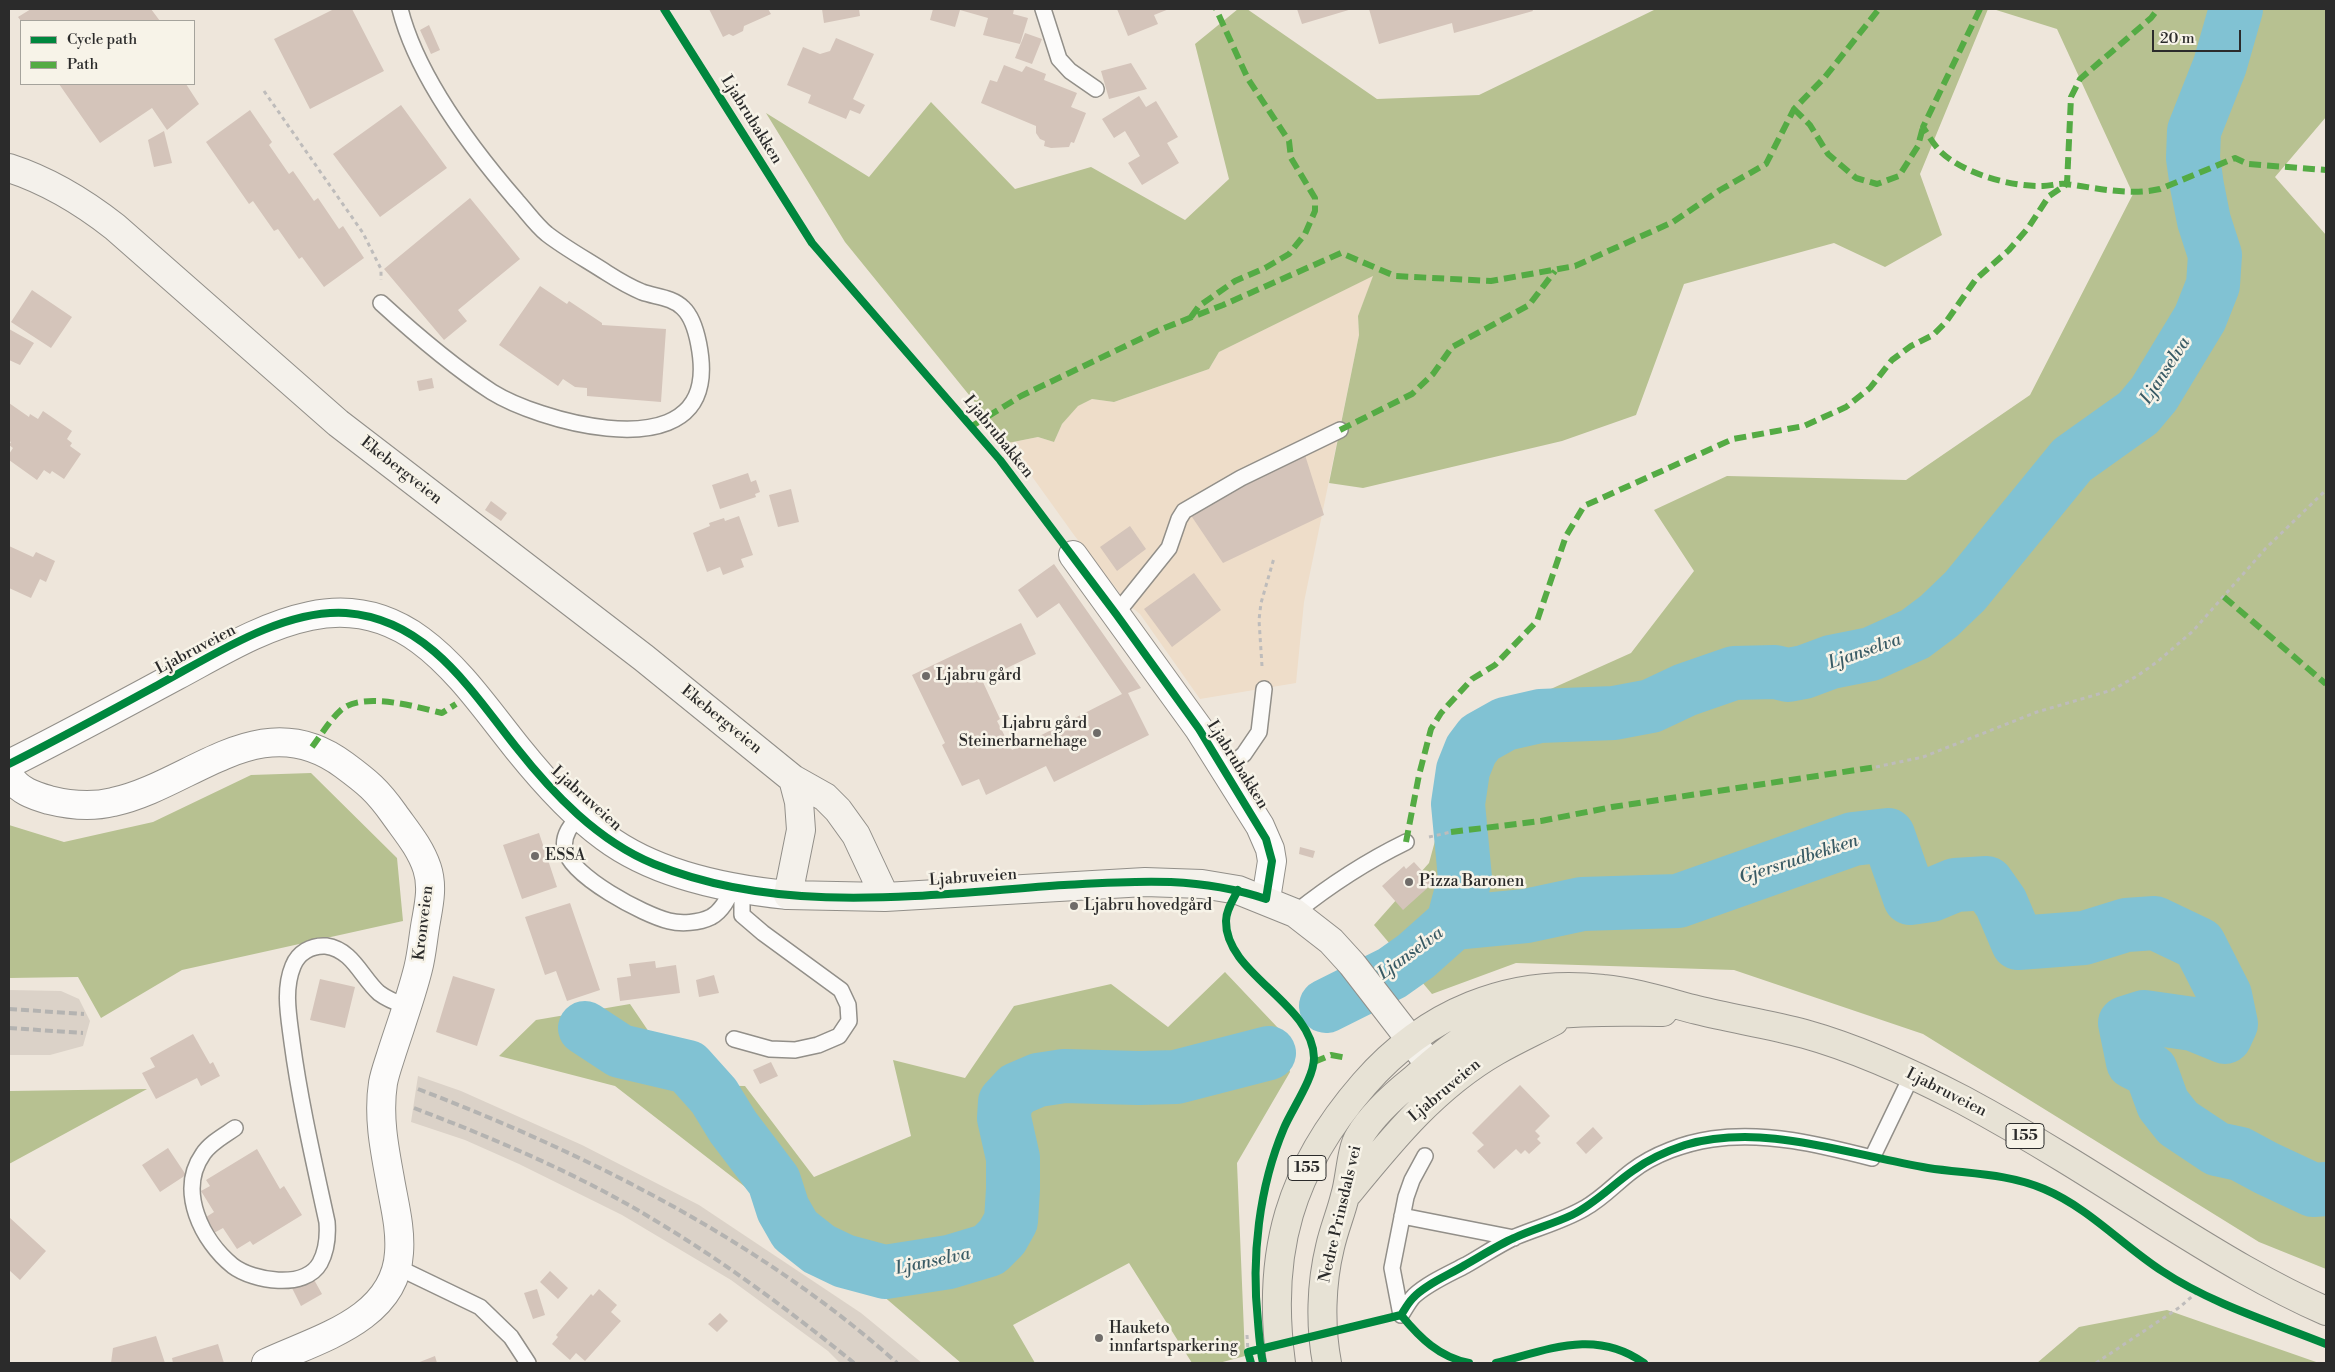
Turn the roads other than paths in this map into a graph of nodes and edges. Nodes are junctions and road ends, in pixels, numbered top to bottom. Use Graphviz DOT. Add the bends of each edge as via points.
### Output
graph roads {
  1 [pos="400,9"];
  2 [pos="1043,9"];
  3 [pos="1096,89"];
  4 [pos="9,168"];
  5 [pos="381,303"];
  6 [pos="1340,430"];
  7 [pos="1073,556"];
  8 [pos="1116,614"];
  9 [pos="1264,689"];
  10 [pos="9,764"];
  11 [pos="1226,770"];
  12 [pos="9,776"];
  13 [pos="793,779"];
  14 [pos="580,815"];
  15 [pos="1406,842"];
  16 [pos="738,888"];
  17 [pos="788,895"];
  18 [pos="885,897"];
  19 [pos="1266,899"];
  20 [pos="1295,913"];
  21 [pos="406,1006"];
  22 [pos="1702,1012"];
  23 [pos="1568,1014"];
  24 [pos="734,1039"];
  25 [pos="1411,1039"];
  26 [pos="1430,1065"];
  27 [pos="1912,1075"];
  28 [pos="235,1128"];
  29 [pos="1425,1156"];
  30 [pos="1345,1196"];
  31 [pos="1402,1216"];
  32 [pos="1514,1238"];
  33 [pos="397,1267"];
  34 [pos="2326,1311"];
  35 [pos="266,1363"];
  36 [pos="528,1363"];
  37 [pos="1282,1363"];
  38 [pos="1327,1363"];
  1 -- 5 [label="lane" via="407,36 419,60 464,135 488,168 546,233 612,276 684,308 694,327 699,348 702,374 698,396 683,414 665,424 640,430 585,426 530,409 494,393 432,349"];
  2 -- 3 [label="lane" via="1059,59"];
  4 -- 13 [label="main road, Ekebergveien" via="59,188 115,227 338,423 644,658"];
  6 -- 8 [label="lane" via="1240,478 1184,511 1169,548"];
  7 -- 8 [label="street, Ljabrubakken"];
  8 -- 11 [label="street, Ljabrubakken"];
  9 -- 11 [label="lane" via="1259,732 1244,754"];
  10 -- 14 [label="street, Ljabruveien" via="263,631 312,615 346,613 395,625 423,640 470,687 533,768"];
  11 -- 19 [label="street, Ljabrubakken" via="1260,826 1270,850 1272,861"];
  12 -- 21 [label="street, Kronveien" via="17,788 28,793 55,801 98,805 144,792 244,747 271,742 312,747 330,755 376,789 420,850 428,871 431,892 419,967"];
  13 -- 17 [label="main road" via="801,830"];
  13 -- 18 [label="main road, Ekebergveien" via="825,797 838,810 856,835"];
  14 -- 16 [label="street, Ljabruveien" via="605,837 637,856 672,871"];
  14 -- 16 [label="lane, Ljabruveien" via="566,835 565,848 569,858 594,882 642,911 671,922 710,918"];
  15 -- 20 [label="lane" via="1334,882"];
  16 -- 17 [label="street, Ljabruveien"];
  16 -- 24 [label="lane" via="742,915 841,990 848,1005 849,1021 838,1036 795,1050 770,1049"];
  17 -- 18 [label="main road, Ljabruveien"];
  18 -- 19 [label="main road, Ljabruveien" via="1096,883 1166,882 1218,886"];
  19 -- 20 [label="main road, Ljabruveien"];
  20 -- 25 [label="main road, Ljabruveien" via="1331,941"];
  21 -- 28 [label="lane" via="380,994 355,963 335,949 316,946 298,956 292,967 288,1010 297,1077 328,1237 320,1264 304,1276 288,1281 272,1280 234,1266 205,1234 197,1217 192,1183 197,1164 203,1152"];
  21 -- 33 [label="street, Kronveien" via="383,1081 381,1110 382,1136 399,1232"];
  22 -- 23 [label="main road, Ljabruveien / 155"];
  22 -- 25 [label="main road, Ljabruveien / 155" via="1603,989 1548,988 1473,1004"];
  22 -- 27 [label="main road, Ljabruveien / 155" via="1807,1034 1851,1048"];
  23 -- 26 [label="main road, Ljabruveien / 155" via="1522,1018 1490,1028 1459,1043"];
  23 -- 30 [label="main road, Ljabruveien / 155" via="1497,1051 1452,1082 1398,1131"];
  25 -- 26 [label="main road, Ljabruveien"];
  25 -- 37 [label="main road, Nedre Prinsdals vei / 155" via="1380,1066 1336,1116 1298,1187 1280,1250 1276,1287"];
  26 -- 30 [label="main road, Nedre Prinsdals vei / 155" via="1381,1109 1358,1139"];
  27 -- 32 [label="lane" via="1872,1158 1782,1139 1742,1136 1711,1139 1662,1154 1634,1169 1585,1208 1554,1224"];
  27 -- 34 [label="main road, Ljabruveien / 155" via="2014,1129 2217,1255"];
  29 -- 31 [label="lane" via="1412,1180"];
  30 -- 38 [label="main road, Nedre Prinsdals vei / 155" via="1329,1248 1323,1289"];
  31 -- 32 [label="lane"];
  31 -- 32 [label="lane" via="1392,1268 1401,1315 1414,1296"];
  33 -- 35 [label="street, Kronveien" via="392,1286 372,1311 342,1329"];
  33 -- 36 [label="lane" via="480,1307 512,1337"];
}
